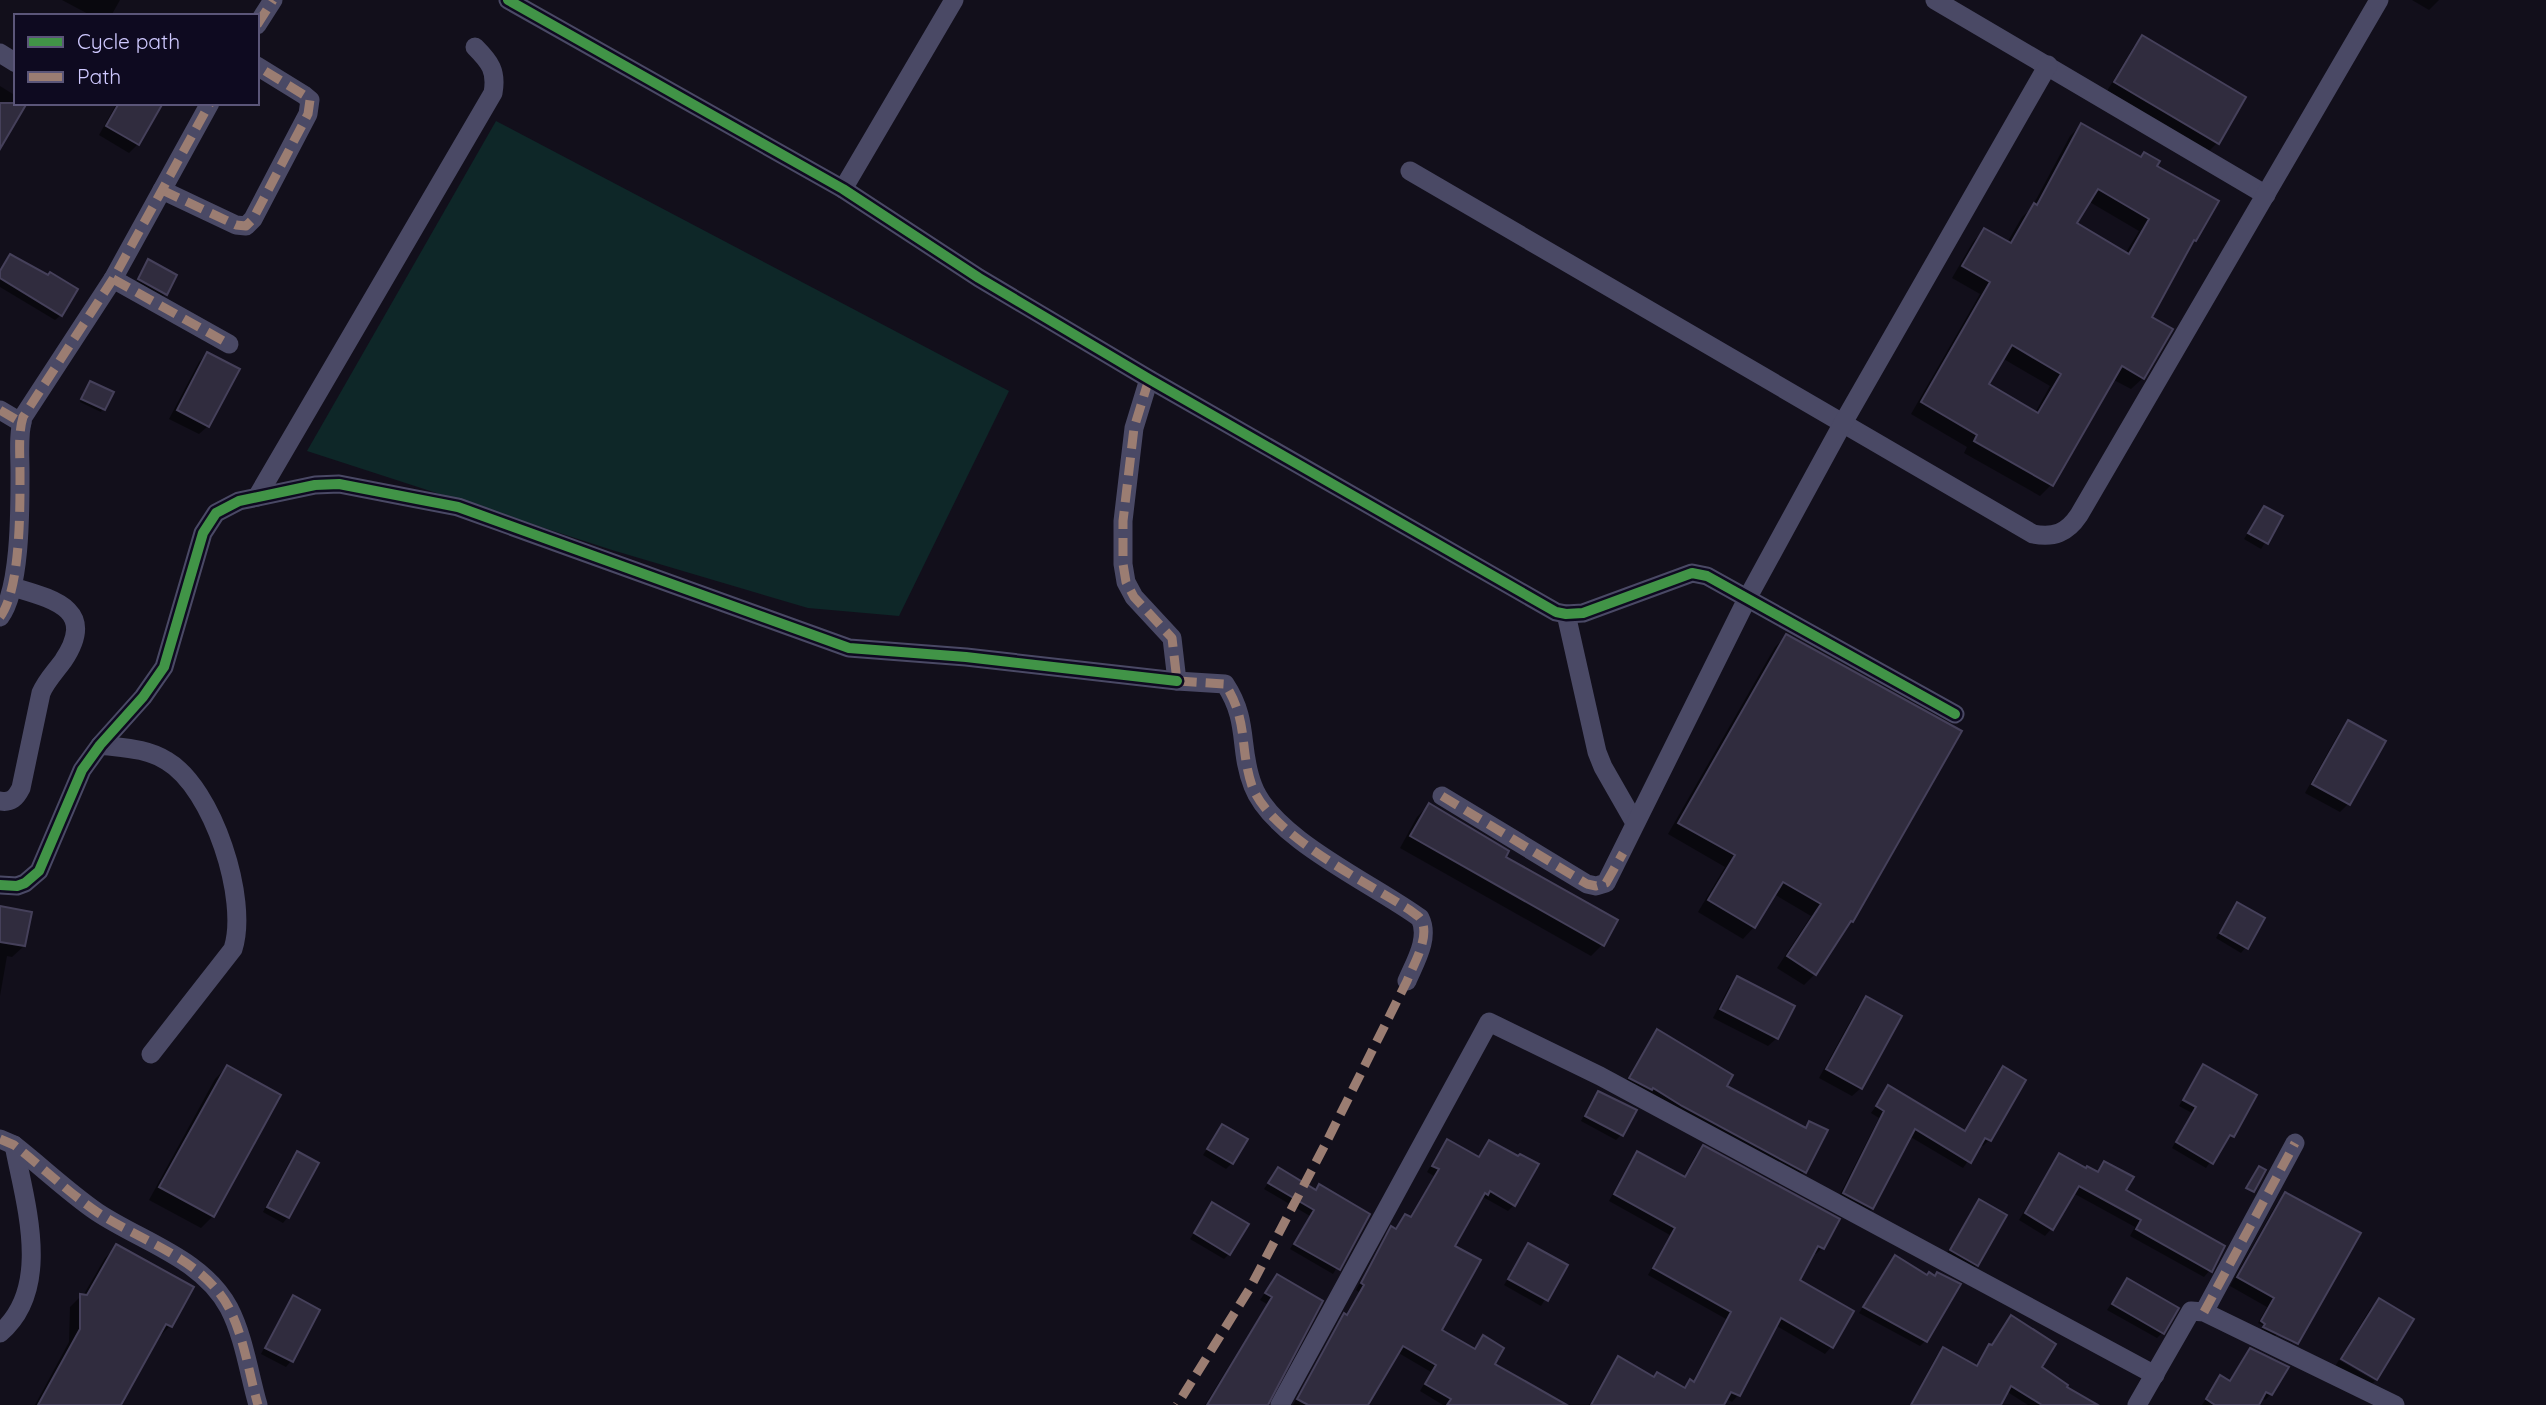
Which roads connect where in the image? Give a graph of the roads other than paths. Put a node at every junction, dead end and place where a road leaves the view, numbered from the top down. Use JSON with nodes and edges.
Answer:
{"nodes":[{"id":1,"x":273,"y":0,"type":"edge"},
{"id":2,"x":508,"y":0,"type":"edge"},
{"id":3,"x":954,"y":0,"type":"edge"},
{"id":4,"x":1936,"y":0,"type":"edge"},
{"id":5,"x":2379,"y":0,"type":"edge"},
{"id":6,"x":259,"y":21,"type":"edge"},
{"id":7,"x":475,"y":47,"type":"dead end"},
{"id":8,"x":2048,"y":65,"type":"junction"},
{"id":9,"x":259,"y":67,"type":"edge"},
{"id":10,"x":209,"y":105,"type":"edge"},
{"id":11,"x":1410,"y":171,"type":"dead end"},
{"id":12,"x":844,"y":189,"type":"junction"},
{"id":13,"x":162,"y":190,"type":"junction"},
{"id":14,"x":2266,"y":195,"type":"junction"},
{"id":15,"x":113,"y":279,"type":"junction"},
{"id":16,"x":229,"y":344,"type":"dead end"},
{"id":17,"x":1149,"y":379,"type":"junction"},
{"id":18,"x":0,"y":411,"type":"edge"},
{"id":19,"x":22,"y":423,"type":"junction"},
{"id":20,"x":1843,"y":423,"type":"junction"},
{"id":21,"x":257,"y":497,"type":"junction"},
{"id":22,"x":13,"y":587,"type":"junction"},
{"id":23,"x":1748,"y":597,"type":"junction"},
{"id":24,"x":1566,"y":614,"type":"junction"},
{"id":25,"x":0,"y":617,"type":"edge"},
{"id":26,"x":1177,"y":681,"type":"junction"},
{"id":27,"x":1955,"y":714,"type":"dead end"},
{"id":28,"x":100,"y":745,"type":"junction"},
{"id":29,"x":1442,"y":796,"type":"dead end"},
{"id":30,"x":0,"y":801,"type":"edge"},
{"id":31,"x":1635,"y":823,"type":"junction"},
{"id":32,"x":0,"y":885,"type":"edge"},
{"id":33,"x":1407,"y":981,"type":"dead end"},
{"id":34,"x":151,"y":1054,"type":"dead end"},
{"id":35,"x":7,"y":1142,"type":"edge"},
{"id":36,"x":2295,"y":1143,"type":"dead end"},
{"id":37,"x":2204,"y":1312,"type":"junction"},
{"id":38,"x":0,"y":1333,"type":"edge"},
{"id":39,"x":2155,"y":1375,"type":"junction"},
{"id":40,"x":258,"y":1405,"type":"edge"},
{"id":41,"x":1280,"y":1405,"type":"edge"},
{"id":42,"x":2137,"y":1405,"type":"edge"},
{"id":43,"x":2395,"y":1405,"type":"edge"}],
"edges":[{"from":1,"to":6,"type":"street"},
{"from":2,"to":12,"type":"street"},
{"from":3,"to":12,"type":"street"},
{"from":4,"to":8,"type":"street"},
{"from":5,"to":14,"type":"street"},
{"from":7,"to":21,"type":"street"},
{"from":8,"to":14,"type":"street"},
{"from":8,"to":20,"type":"street"},
{"from":9,"to":13,"type":"street"},
{"from":10,"to":13,"type":"street"},
{"from":11,"to":20,"type":"street"},
{"from":12,"to":17,"type":"street"},
{"from":13,"to":15,"type":"street"},
{"from":14,"to":20,"type":"street"},
{"from":15,"to":16,"type":"street"},
{"from":15,"to":19,"type":"street"},
{"from":17,"to":24,"type":"street"},
{"from":17,"to":26,"type":"street"},
{"from":18,"to":19,"type":"street"},
{"from":19,"to":22,"type":"street"},
{"from":20,"to":23,"type":"street"},
{"from":21,"to":26,"type":"street"},
{"from":21,"to":28,"type":"street"},
{"from":22,"to":25,"type":"street"},
{"from":22,"to":30,"type":"street"},
{"from":23,"to":24,"type":"street"},
{"from":23,"to":27,"type":"street"},
{"from":23,"to":31,"type":"street"},
{"from":24,"to":31,"type":"street"},
{"from":26,"to":33,"type":"street"},
{"from":28,"to":32,"type":"street"},
{"from":28,"to":34,"type":"street"},
{"from":29,"to":31,"type":"street"},
{"from":35,"to":38,"type":"street"},
{"from":35,"to":40,"type":"street"},
{"from":36,"to":37,"type":"street"},
{"from":37,"to":39,"type":"street"},
{"from":37,"to":43,"type":"street"},
{"from":39,"to":41,"type":"street"},
{"from":39,"to":42,"type":"street"}]}
